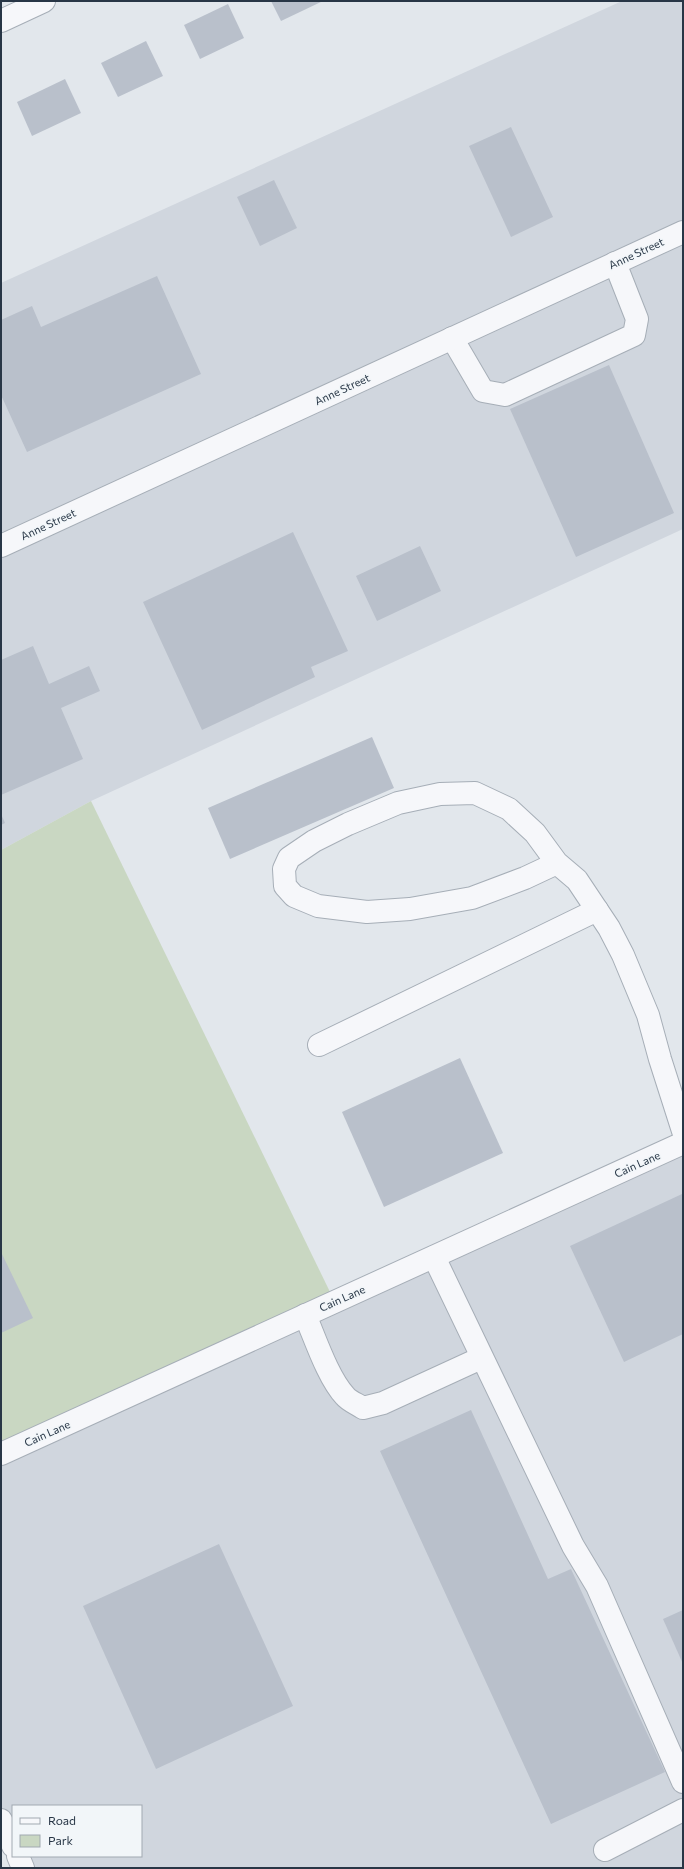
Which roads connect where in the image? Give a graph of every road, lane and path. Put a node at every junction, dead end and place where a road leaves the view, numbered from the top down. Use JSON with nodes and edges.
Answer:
{"nodes":[{"id":1,"x":44,"y":1,"type":"edge"},
{"id":2,"x":1,"y":21,"type":"edge"},
{"id":3,"x":683,"y":232,"type":"edge"},
{"id":4,"x":615,"y":263,"type":"junction"},
{"id":5,"x":452,"y":338,"type":"junction"},
{"id":6,"x":1,"y":546,"type":"edge"},
{"id":7,"x":557,"y":863,"type":"junction"},
{"id":8,"x":597,"y":910,"type":"junction"},
{"id":9,"x":319,"y":1045,"type":"dead end"},
{"id":10,"x":683,"y":1131,"type":"edge"},
{"id":11,"x":683,"y":1143,"type":"edge"},
{"id":12,"x":434,"y":1257,"type":"junction"},
{"id":13,"x":305,"y":1315,"type":"junction"},
{"id":14,"x":481,"y":1358,"type":"junction"},
{"id":15,"x":1,"y":1454,"type":"edge"},
{"id":16,"x":683,"y":1782,"type":"edge"},
{"id":17,"x":683,"y":1810,"type":"edge"},
{"id":18,"x":1,"y":1820,"type":"edge"},
{"id":19,"x":12,"y":1844,"type":"edge"},
{"id":20,"x":605,"y":1850,"type":"dead end"},
{"id":21,"x":18,"y":1857,"type":"edge"},
{"id":22,"x":23,"y":1868,"type":"edge"}],
"edges":[{"from":1,"to":2,"type":"street"},
{"from":3,"to":4,"type":"street","name":"Anne Street"},
{"from":4,"to":5,"type":"street","name":"Anne Street"},
{"from":4,"to":5,"type":"street"},
{"from":5,"to":6,"type":"street","name":"Anne Street"},
{"from":7,"to":7,"type":"street"},
{"from":7,"to":8,"type":"street"},
{"from":8,"to":9,"type":"street"},
{"from":8,"to":10,"type":"street"},
{"from":11,"to":12,"type":"street","name":"Cain Lane"},
{"from":12,"to":13,"type":"street","name":"Cain Lane"},
{"from":12,"to":14,"type":"street"},
{"from":13,"to":14,"type":"street"},
{"from":13,"to":15,"type":"street","name":"Cain Lane"},
{"from":14,"to":16,"type":"street"},
{"from":17,"to":20,"type":"street"},
{"from":18,"to":19,"type":"street"},
{"from":21,"to":22,"type":"street"}]}
